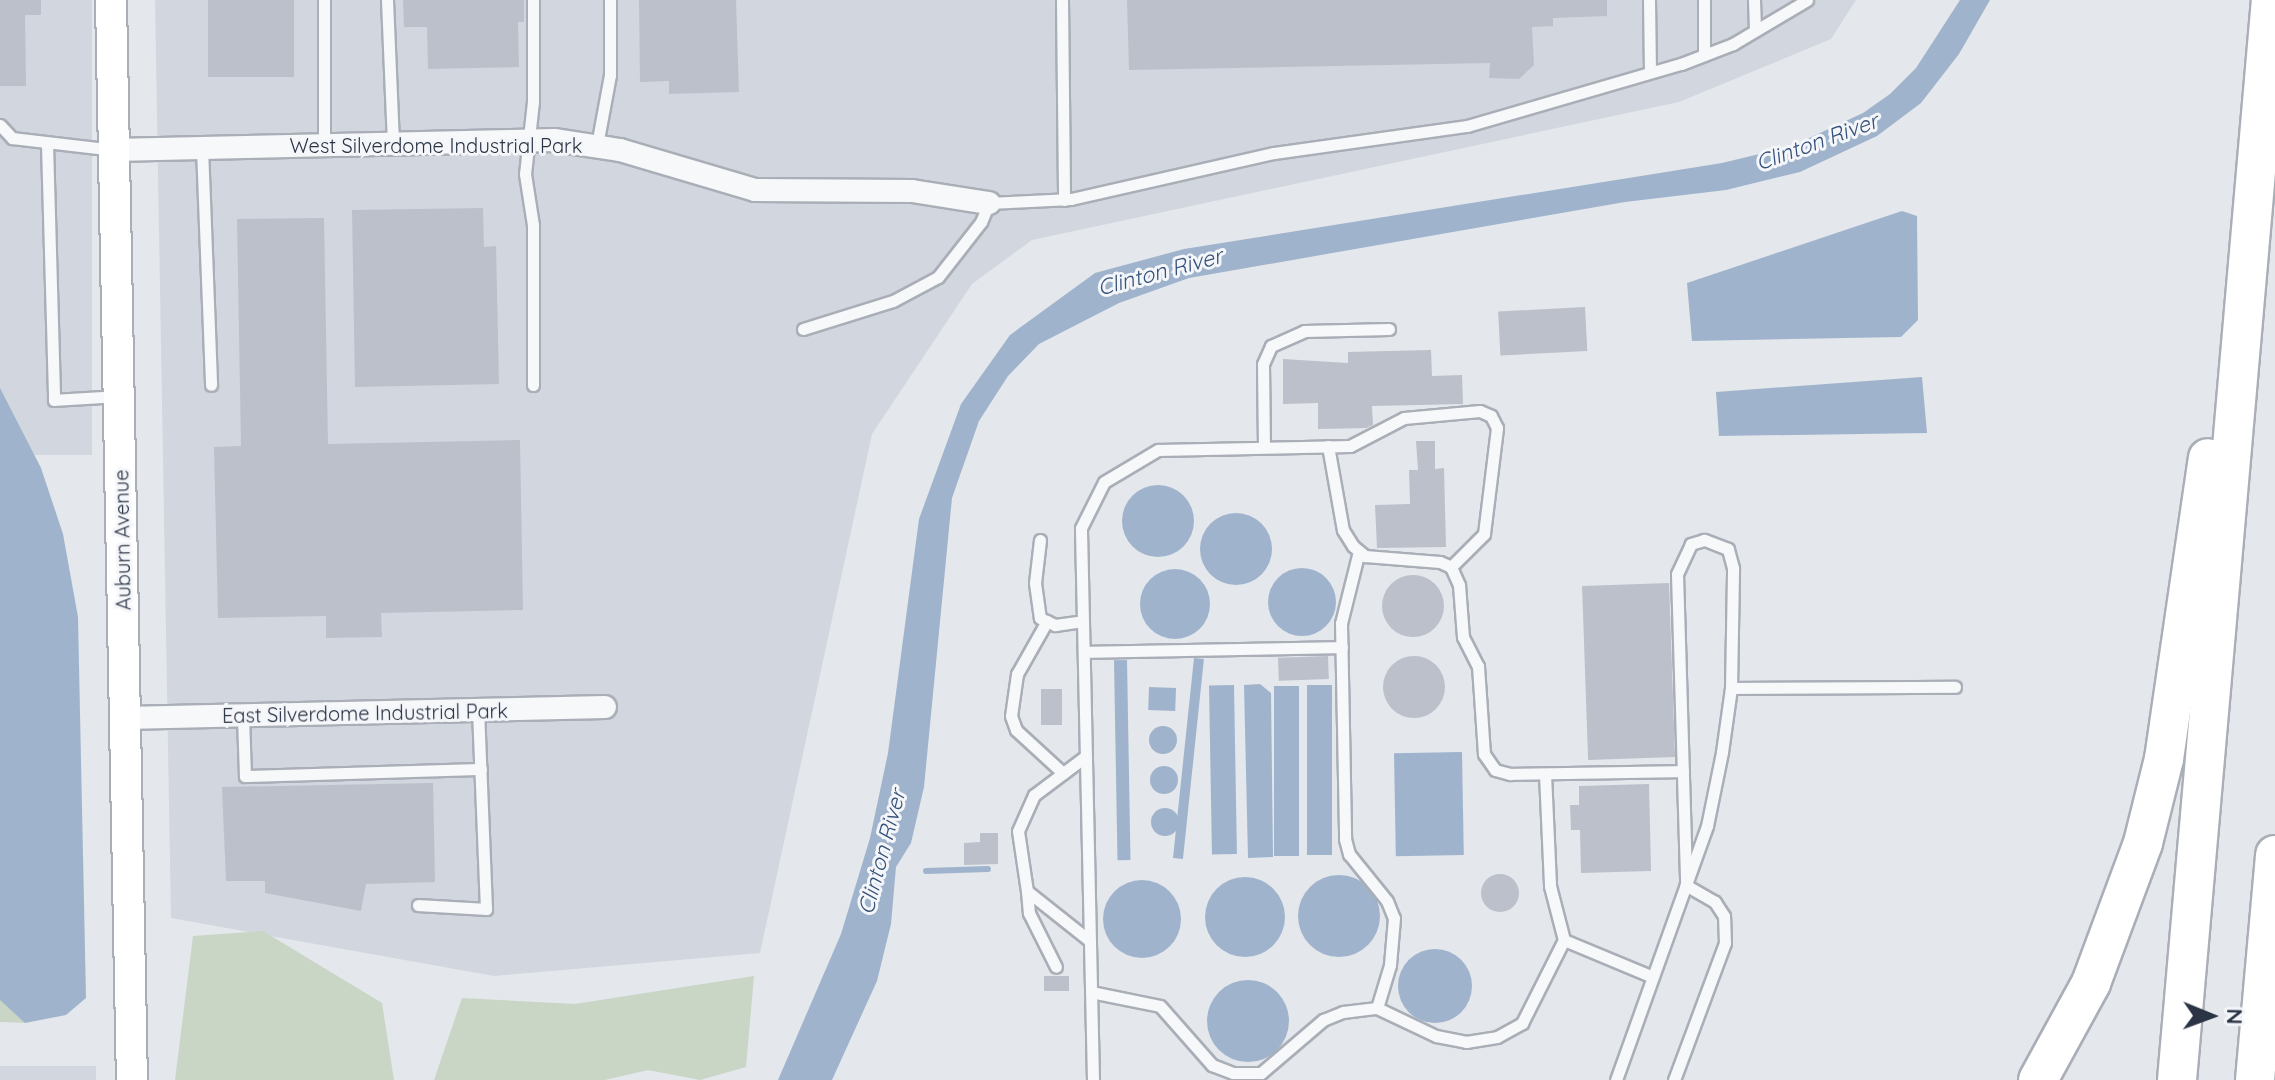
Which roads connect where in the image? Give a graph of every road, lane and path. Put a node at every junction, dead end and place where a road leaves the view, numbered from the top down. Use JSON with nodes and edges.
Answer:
{"nodes":[{"id":1,"x":111,"y":0,"type":"edge"},
{"id":2,"x":324,"y":0,"type":"edge"},
{"id":3,"x":387,"y":0,"type":"edge"},
{"id":4,"x":533,"y":0,"type":"edge"},
{"id":5,"x":610,"y":0,"type":"edge"},
{"id":6,"x":1062,"y":0,"type":"edge"},
{"id":7,"x":1649,"y":0,"type":"edge"},
{"id":8,"x":1704,"y":0,"type":"edge"},
{"id":9,"x":1754,"y":0,"type":"edge"},
{"id":10,"x":1807,"y":0,"type":"edge"},
{"id":11,"x":2271,"y":0,"type":"edge"},
{"id":12,"x":1755,"y":29,"type":"junction"},
{"id":13,"x":1704,"y":55,"type":"junction"},
{"id":14,"x":1650,"y":70,"type":"junction"},
{"id":15,"x":0,"y":125,"type":"edge"},
{"id":16,"x":529,"y":140,"type":"junction"},
{"id":17,"x":47,"y":144,"type":"junction"},
{"id":18,"x":393,"y":144,"type":"junction"},
{"id":19,"x":324,"y":145,"type":"junction"},
{"id":20,"x":597,"y":145,"type":"junction"},
{"id":21,"x":202,"y":148,"type":"junction"},
{"id":22,"x":114,"y":150,"type":"junction"},
{"id":23,"x":1064,"y":200,"type":"junction"},
{"id":24,"x":989,"y":203,"type":"junction"},
{"id":25,"x":803,"y":329,"type":"dead end"},
{"id":26,"x":1389,"y":329,"type":"dead end"},
{"id":27,"x":2238,"y":379,"type":"junction"},
{"id":28,"x":211,"y":385,"type":"dead end"},
{"id":29,"x":533,"y":385,"type":"dead end"},
{"id":30,"x":119,"y":395,"type":"junction"},
{"id":31,"x":1328,"y":446,"type":"junction"},
{"id":32,"x":1264,"y":447,"type":"junction"},
{"id":33,"x":1040,"y":540,"type":"dead end"},
{"id":34,"x":1359,"y":551,"type":"junction"},
{"id":35,"x":1451,"y":567,"type":"junction"},
{"id":36,"x":1047,"y":621,"type":"junction"},
{"id":37,"x":1083,"y":621,"type":"junction"},
{"id":38,"x":1342,"y":647,"type":"junction"},
{"id":39,"x":1084,"y":652,"type":"junction"},
{"id":40,"x":1955,"y":687,"type":"dead end"},
{"id":41,"x":1731,"y":688,"type":"junction"},
{"id":42,"x":605,"y":707,"type":"dead end"},
{"id":43,"x":478,"y":710,"type":"junction"},
{"id":44,"x":243,"y":716,"type":"junction"},
{"id":45,"x":125,"y":718,"type":"junction"},
{"id":46,"x":1086,"y":756,"type":"junction"},
{"id":47,"x":481,"y":769,"type":"junction"},
{"id":48,"x":1683,"y":771,"type":"junction"},
{"id":49,"x":1063,"y":773,"type":"junction"},
{"id":50,"x":1545,"y":774,"type":"junction"},
{"id":51,"x":2275,"y":855,"type":"edge"},
{"id":52,"x":1686,"y":885,"type":"junction"},
{"id":53,"x":1027,"y":891,"type":"junction"},
{"id":54,"x":418,"y":905,"type":"dead end"},
{"id":55,"x":1564,"y":940,"type":"junction"},
{"id":56,"x":1090,"y":941,"type":"junction"},
{"id":57,"x":1056,"y":967,"type":"dead end"},
{"id":58,"x":1653,"y":977,"type":"junction"},
{"id":59,"x":1091,"y":992,"type":"junction"},
{"id":60,"x":1377,"y":1008,"type":"junction"},
{"id":61,"x":132,"y":1080,"type":"edge"},
{"id":62,"x":1093,"y":1080,"type":"edge"},
{"id":63,"x":1616,"y":1080,"type":"edge"},
{"id":64,"x":1674,"y":1080,"type":"edge"},
{"id":65,"x":2038,"y":1080,"type":"edge"},
{"id":66,"x":2177,"y":1080,"type":"edge"},
{"id":67,"x":2255,"y":1080,"type":"edge"}],
"edges":[{"from":1,"to":22,"type":"main road","name":"Auburn Avenue"},
{"from":2,"to":19,"type":"lane"},
{"from":3,"to":18,"type":"lane"},
{"from":4,"to":16,"type":"lane"},
{"from":5,"to":20,"type":"lane"},
{"from":6,"to":23,"type":"lane"},
{"from":7,"to":14,"type":"lane"},
{"from":8,"to":13,"type":"lane"},
{"from":9,"to":12,"type":"lane"},
{"from":10,"to":12,"type":"lane"},
{"from":11,"to":27,"type":"highway"},
{"from":12,"to":13,"type":"lane"},
{"from":13,"to":14,"type":"lane"},
{"from":14,"to":23,"type":"lane"},
{"from":15,"to":17,"type":"lane"},
{"from":16,"to":18,"type":"street","name":"West Silverdome Industrial Park"},
{"from":16,"to":20,"type":"street","name":"West Silverdome Industrial Park"},
{"from":16,"to":29,"type":"lane"},
{"from":17,"to":22,"type":"lane"},
{"from":17,"to":30,"type":"lane"},
{"from":18,"to":19,"type":"street","name":"West Silverdome Industrial Park"},
{"from":19,"to":21,"type":"street","name":"West Silverdome Industrial Park"},
{"from":20,"to":24,"type":"street","name":"West Silverdome Industrial Park"},
{"from":21,"to":22,"type":"street","name":"West Silverdome Industrial Park"},
{"from":21,"to":28,"type":"lane"},
{"from":22,"to":30,"type":"main road","name":"Auburn Avenue"},
{"from":23,"to":24,"type":"lane"},
{"from":24,"to":25,"type":"lane"},
{"from":26,"to":32,"type":"lane"},
{"from":27,"to":65,"type":"highway"},
{"from":27,"to":66,"type":"highway"},
{"from":30,"to":45,"type":"main road","name":"Auburn Avenue"},
{"from":31,"to":32,"type":"lane"},
{"from":31,"to":34,"type":"lane"},
{"from":31,"to":35,"type":"lane"},
{"from":32,"to":37,"type":"lane"},
{"from":33,"to":36,"type":"lane"},
{"from":34,"to":35,"type":"lane"},
{"from":34,"to":38,"type":"lane"},
{"from":35,"to":50,"type":"lane"},
{"from":36,"to":37,"type":"lane"},
{"from":36,"to":49,"type":"lane"},
{"from":37,"to":39,"type":"lane"},
{"from":38,"to":39,"type":"lane"},
{"from":38,"to":60,"type":"lane"},
{"from":39,"to":46,"type":"lane"},
{"from":40,"to":41,"type":"lane"},
{"from":41,"to":48,"type":"lane"},
{"from":41,"to":52,"type":"lane"},
{"from":42,"to":43,"type":"street","name":"East Silverdome Industrial Park"},
{"from":43,"to":44,"type":"street","name":"East Silverdome Industrial Park"},
{"from":43,"to":47,"type":"lane"},
{"from":44,"to":45,"type":"street","name":"East Silverdome Industrial Park"},
{"from":44,"to":47,"type":"lane"},
{"from":45,"to":61,"type":"main road","name":"Auburn Avenue"},
{"from":46,"to":49,"type":"lane"},
{"from":46,"to":56,"type":"lane"},
{"from":47,"to":54,"type":"lane"},
{"from":48,"to":50,"type":"lane"},
{"from":48,"to":52,"type":"lane"},
{"from":49,"to":53,"type":"lane"},
{"from":50,"to":55,"type":"lane"},
{"from":51,"to":67,"type":"highway"},
{"from":52,"to":58,"type":"lane"},
{"from":52,"to":64,"type":"lane"},
{"from":53,"to":56,"type":"lane"},
{"from":53,"to":57,"type":"lane"},
{"from":55,"to":58,"type":"lane"},
{"from":55,"to":60,"type":"lane"},
{"from":56,"to":59,"type":"lane"},
{"from":58,"to":63,"type":"lane"},
{"from":59,"to":60,"type":"lane"},
{"from":59,"to":62,"type":"lane"}]}
